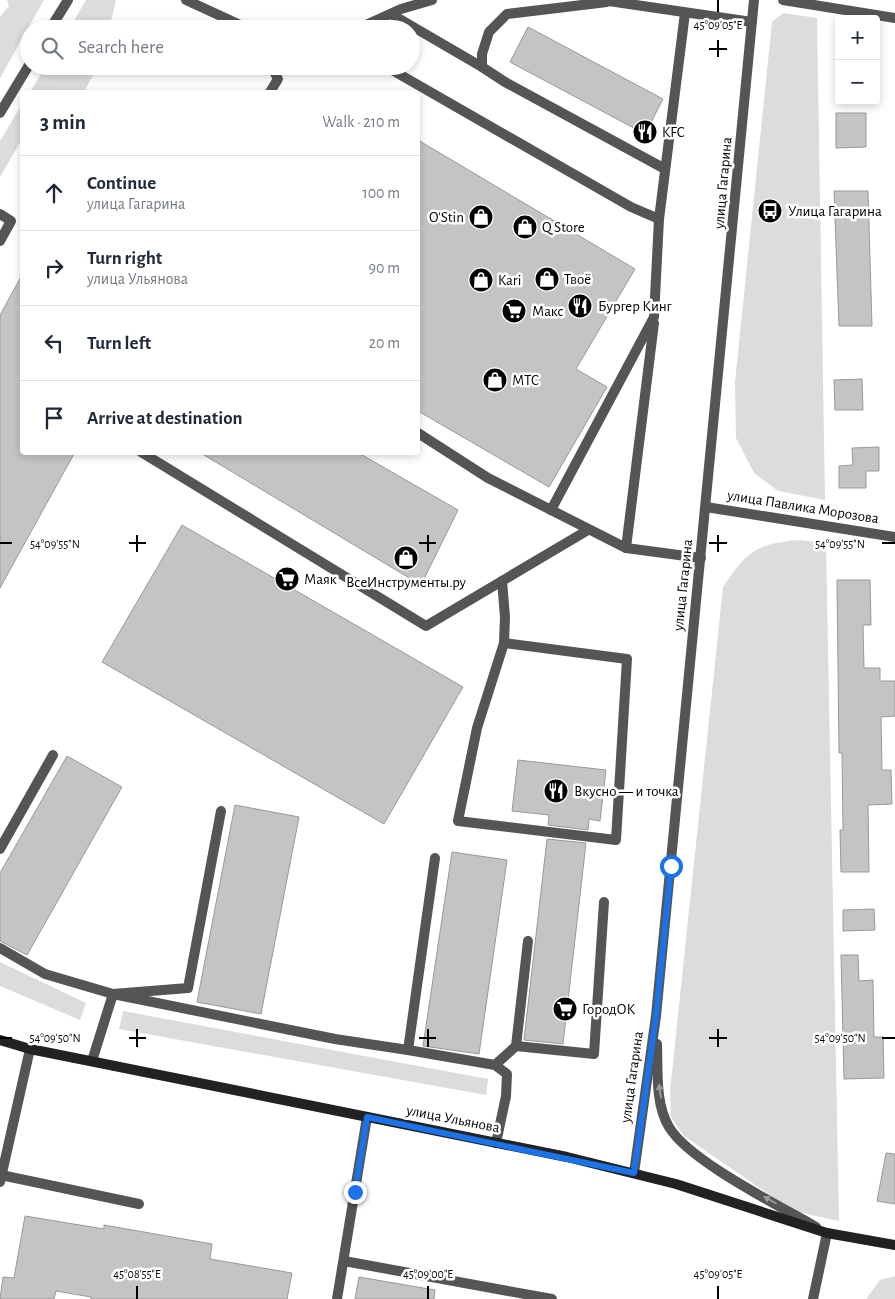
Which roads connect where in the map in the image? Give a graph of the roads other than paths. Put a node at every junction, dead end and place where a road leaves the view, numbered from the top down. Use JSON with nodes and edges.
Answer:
{"nodes":[{"id":1,"x":68,"y":0,"type":"edge"},
{"id":2,"x":186,"y":0,"type":"edge"},
{"id":3,"x":432,"y":0,"type":"edge"},
{"id":4,"x":754,"y":0,"type":"edge"},
{"id":5,"x":783,"y":0,"type":"edge"},
{"id":6,"x":604,"y":1,"type":"edge"},
{"id":7,"x":685,"y":13,"type":"junction"},
{"id":8,"x":390,"y":14,"type":"junction"},
{"id":9,"x":895,"y":18,"type":"edge"},
{"id":10,"x":56,"y":20,"type":"edge"},
{"id":11,"x":229,"y":20,"type":"edge"},
{"id":12,"x":377,"y":20,"type":"edge"},
{"id":13,"x":400,"y":20,"type":"edge"},
{"id":14,"x":752,"y":22,"type":"junction"},
{"id":15,"x":420,"y":31,"type":"edge"},
{"id":16,"x":482,"y":67,"type":"junction"},
{"id":17,"x":23,"y":75,"type":"edge"},
{"id":18,"x":276,"y":75,"type":"edge"},
{"id":19,"x":401,"y":75,"type":"edge"},
{"id":20,"x":271,"y":90,"type":"edge"},
{"id":21,"x":0,"y":113,"type":"edge"},
{"id":22,"x":665,"y":169,"type":"junction"},
{"id":23,"x":0,"y":214,"type":"edge"},
{"id":24,"x":659,"y":219,"type":"junction"},
{"id":25,"x":0,"y":241,"type":"edge"},
{"id":26,"x":654,"y":317,"type":"junction"},
{"id":27,"x":420,"y":434,"type":"edge"},
{"id":28,"x":146,"y":455,"type":"edge"},
{"id":29,"x":706,"y":507,"type":"junction"},
{"id":30,"x":551,"y":510,"type":"junction"},
{"id":31,"x":588,"y":530,"type":"junction"},
{"id":32,"x":895,"y":537,"type":"edge"},
{"id":33,"x":626,"y":548,"type":"junction"},
{"id":34,"x":701,"y":558,"type":"junction"},
{"id":35,"x":502,"y":581,"type":"junction"},
{"id":36,"x":504,"y":643,"type":"junction"},
{"id":37,"x":53,"y":755,"type":"dead end"},
{"id":38,"x":221,"y":811,"type":"dead end"},
{"id":39,"x":0,"y":849,"type":"edge"},
{"id":40,"x":436,"y":858,"type":"dead end"},
{"id":41,"x":604,"y":902,"type":"dead end"},
{"id":42,"x":528,"y":941,"type":"dead end"},
{"id":43,"x":0,"y":948,"type":"edge"},
{"id":44,"x":113,"y":994,"type":"junction"},
{"id":45,"x":656,"y":1016,"type":"junction"},
{"id":46,"x":0,"y":1040,"type":"edge"},
{"id":47,"x":516,"y":1046,"type":"junction"},
{"id":48,"x":30,"y":1049,"type":"junction"},
{"id":49,"x":408,"y":1050,"type":"junction"},
{"id":50,"x":92,"y":1061,"type":"junction"},
{"id":51,"x":496,"y":1065,"type":"junction"},
{"id":52,"x":367,"y":1117,"type":"junction"},
{"id":53,"x":496,"y":1143,"type":"junction"},
{"id":54,"x":634,"y":1173,"type":"junction"},
{"id":55,"x":1,"y":1178,"type":"edge"},
{"id":56,"x":139,"y":1204,"type":"dead end"},
{"id":57,"x":827,"y":1233,"type":"junction"},
{"id":58,"x":895,"y":1245,"type":"edge"},
{"id":59,"x":344,"y":1260,"type":"junction"},
{"id":60,"x":337,"y":1299,"type":"edge"},
{"id":61,"x":552,"y":1299,"type":"edge"},
{"id":62,"x":814,"y":1299,"type":"edge"}],
"edges":[{"from":1,"to":10,"type":"street"},
{"from":2,"to":11,"type":"street"},
{"from":3,"to":8,"type":"street"},
{"from":4,"to":14,"type":"street","name":"улица Гагарина"},
{"from":5,"to":9,"type":"street"},
{"from":6,"to":7,"type":"street"},
{"from":6,"to":16,"type":"street"},
{"from":7,"to":14,"type":"street"},
{"from":7,"to":22,"type":"street"},
{"from":8,"to":12,"type":"street"},
{"from":8,"to":13,"type":"street"},
{"from":14,"to":29,"type":"street","name":"улица Гагарина"},
{"from":15,"to":16,"type":"street"},
{"from":16,"to":22,"type":"street"},
{"from":17,"to":21,"type":"street"},
{"from":18,"to":20,"type":"street"},
{"from":19,"to":24,"type":"street"},
{"from":22,"to":24,"type":"street"},
{"from":23,"to":25,"type":"street"},
{"from":24,"to":26,"type":"street"},
{"from":26,"to":30,"type":"street"},
{"from":26,"to":33,"type":"street"},
{"from":27,"to":30,"type":"street"},
{"from":28,"to":35,"type":"street"},
{"from":29,"to":32,"type":"street","name":"улица Павлика Морозова"},
{"from":29,"to":34,"type":"street","name":"улица Гагарина"},
{"from":30,"to":31,"type":"street"},
{"from":31,"to":33,"type":"street"},
{"from":31,"to":35,"type":"street"},
{"from":33,"to":34,"type":"street"},
{"from":34,"to":45,"type":"street","name":"улица Гагарина"},
{"from":35,"to":36,"type":"street"},
{"from":36,"to":36,"type":"street"},
{"from":37,"to":39,"type":"street"},
{"from":38,"to":44,"type":"street"},
{"from":40,"to":49,"type":"street"},
{"from":41,"to":47,"type":"street"},
{"from":42,"to":47,"type":"street"},
{"from":43,"to":44,"type":"street"},
{"from":44,"to":49,"type":"street"},
{"from":44,"to":50,"type":"street"},
{"from":45,"to":54,"type":"street","name":"улица Гагарина"},
{"from":57,"to":45,"type":"street","one_way":true},
{"from":46,"to":48,"type":"main road","name":"улица Ульянова"},
{"from":47,"to":51,"type":"street"},
{"from":48,"to":50,"type":"main road","name":"улица Ульянова"},
{"from":48,"to":55,"type":"street"},
{"from":49,"to":51,"type":"street"},
{"from":50,"to":52,"type":"main road","name":"улица Ульянова"},
{"from":51,"to":53,"type":"street"},
{"from":52,"to":53,"type":"main road","name":"улица Ульянова"},
{"from":52,"to":59,"type":"street"},
{"from":53,"to":54,"type":"main road","name":"улица Ульянова"},
{"from":54,"to":57,"type":"main road","name":"улица Ульянова"},
{"from":55,"to":56,"type":"street"},
{"from":57,"to":58,"type":"main road","name":"улица Ульянова"},
{"from":57,"to":62,"type":"street"},
{"from":59,"to":60,"type":"street"},
{"from":59,"to":61,"type":"street"}]}
